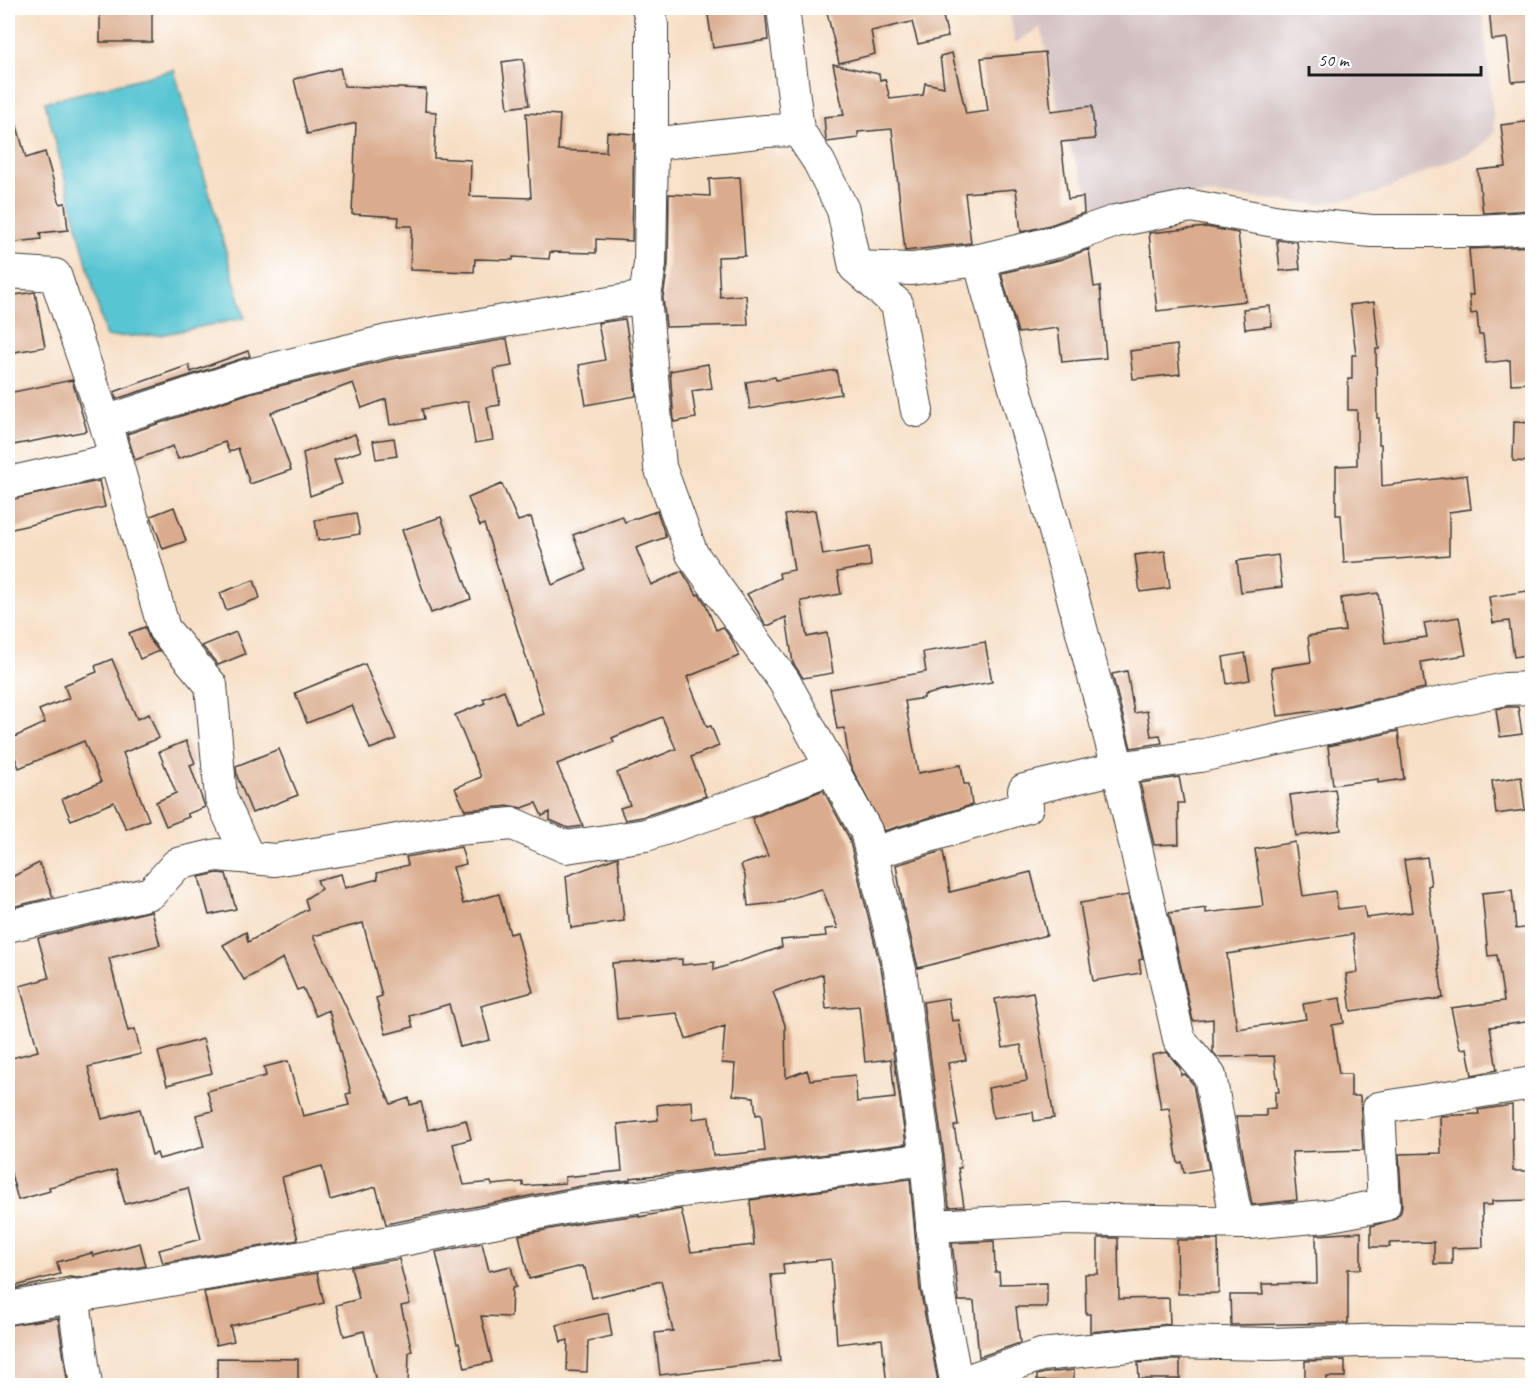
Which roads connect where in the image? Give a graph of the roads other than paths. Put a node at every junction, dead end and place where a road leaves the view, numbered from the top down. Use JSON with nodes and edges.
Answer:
{"nodes":[{"id":1,"x":648,"y":8,"type":"edge"},
{"id":2,"x":783,"y":8,"type":"edge"},
{"id":3,"x":798,"y":130,"type":"junction"},
{"id":4,"x":652,"y":144,"type":"junction"},
{"id":5,"x":1533,"y":228,"type":"edge"},
{"id":6,"x":980,"y":260,"type":"junction"},
{"id":7,"x":855,"y":267,"type":"junction"},
{"id":8,"x":8,"y":272,"type":"edge"},
{"id":9,"x":645,"y":297,"type":"junction"},
{"id":10,"x":917,"y":411,"type":"dead end"},
{"id":11,"x":105,"y":422,"type":"junction"},
{"id":12,"x":115,"y":459,"type":"junction"},
{"id":13,"x":8,"y":483,"type":"edge"},
{"id":14,"x":1533,"y":688,"type":"edge"},
{"id":15,"x":831,"y":768,"type":"junction"},
{"id":16,"x":1118,"y":768,"type":"junction"},
{"id":17,"x":872,"y":853,"type":"junction"},
{"id":18,"x":249,"y":857,"type":"junction"},
{"id":19,"x":8,"y":926,"type":"edge"},
{"id":20,"x":1533,"y":1083,"type":"edge"},
{"id":21,"x":926,"y":1159,"type":"junction"},
{"id":22,"x":1239,"y":1223,"type":"junction"},
{"id":23,"x":932,"y":1226,"type":"junction"},
{"id":24,"x":73,"y":1295,"type":"junction"},
{"id":25,"x":8,"y":1308,"type":"edge"},
{"id":26,"x":1533,"y":1342,"type":"edge"},
{"id":27,"x":957,"y":1385,"type":"edge"},
{"id":28,"x":86,"y":1386,"type":"edge"}],
"edges":[{"from":1,"to":4,"type":"street"},
{"from":2,"to":3,"type":"street"},
{"from":3,"to":4,"type":"street"},
{"from":3,"to":7,"type":"street"},
{"from":4,"to":9,"type":"street"},
{"from":5,"to":6,"type":"street"},
{"from":6,"to":7,"type":"street"},
{"from":6,"to":16,"type":"street"},
{"from":7,"to":10,"type":"street"},
{"from":8,"to":11,"type":"street"},
{"from":9,"to":11,"type":"street"},
{"from":9,"to":15,"type":"street"},
{"from":11,"to":12,"type":"street"},
{"from":12,"to":13,"type":"street"},
{"from":12,"to":18,"type":"street"},
{"from":14,"to":16,"type":"street"},
{"from":15,"to":17,"type":"street"},
{"from":15,"to":18,"type":"street"},
{"from":16,"to":17,"type":"street"},
{"from":16,"to":22,"type":"street"},
{"from":17,"to":21,"type":"street"},
{"from":18,"to":19,"type":"street"},
{"from":20,"to":22,"type":"street"},
{"from":21,"to":23,"type":"street"},
{"from":21,"to":24,"type":"street"},
{"from":22,"to":23,"type":"street"},
{"from":23,"to":27,"type":"street"},
{"from":24,"to":25,"type":"street"},
{"from":24,"to":28,"type":"street"},
{"from":26,"to":27,"type":"street"}]}
